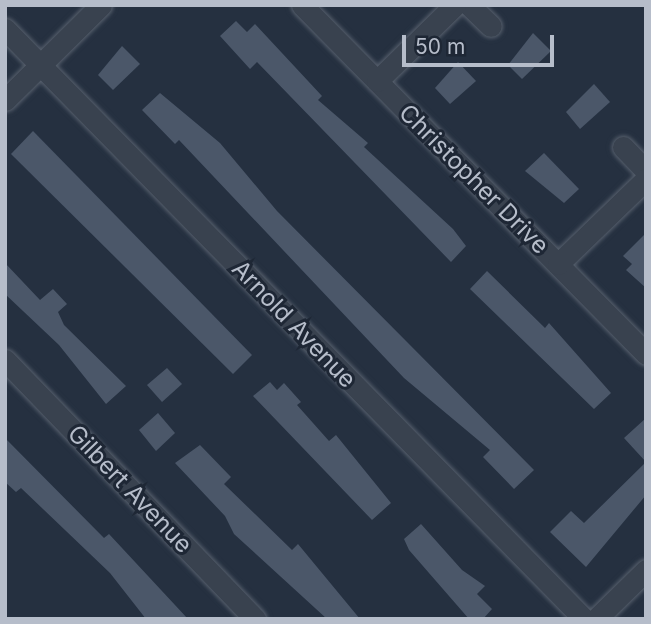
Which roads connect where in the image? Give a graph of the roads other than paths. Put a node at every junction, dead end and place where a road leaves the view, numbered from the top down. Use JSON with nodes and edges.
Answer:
{"nodes":[{"id":1,"x":102,"y":5,"type":"edge"},
{"id":2,"x":302,"y":5,"type":"edge"},
{"id":3,"x":455,"y":5,"type":"edge"},
{"id":4,"x":469,"y":5,"type":"edge"},
{"id":5,"x":491,"y":26,"type":"dead end"},
{"id":6,"x":5,"y":29,"type":"edge"},
{"id":7,"x":40,"y":65,"type":"junction"},
{"id":8,"x":377,"y":81,"type":"junction"},
{"id":9,"x":5,"y":100,"type":"edge"},
{"id":10,"x":623,"y":147,"type":"dead end"},
{"id":11,"x":646,"y":171,"type":"edge"},
{"id":12,"x":646,"y":179,"type":"edge"},
{"id":13,"x":558,"y":264,"type":"junction"},
{"id":14,"x":646,"y":354,"type":"edge"},
{"id":15,"x":5,"y":360,"type":"edge"},
{"id":16,"x":646,"y":570,"type":"edge"},
{"id":17,"x":255,"y":619,"type":"edge"},
{"id":18,"x":584,"y":619,"type":"edge"},
{"id":19,"x":596,"y":619,"type":"edge"}],
"edges":[{"from":1,"to":7,"type":"street"},
{"from":2,"to":8,"type":"street","name":"Christopher Drive"},
{"from":3,"to":8,"type":"street"},
{"from":4,"to":5,"type":"street"},
{"from":6,"to":7,"type":"street","name":"Arnold Avenue"},
{"from":7,"to":9,"type":"street"},
{"from":7,"to":18,"type":"street","name":"Arnold Avenue"},
{"from":8,"to":13,"type":"street","name":"Christopher Drive"},
{"from":10,"to":11,"type":"street"},
{"from":12,"to":13,"type":"street"},
{"from":13,"to":14,"type":"street","name":"Christopher Drive"},
{"from":15,"to":17,"type":"street","name":"Gilbert Avenue"},
{"from":16,"to":19,"type":"street"}]}
